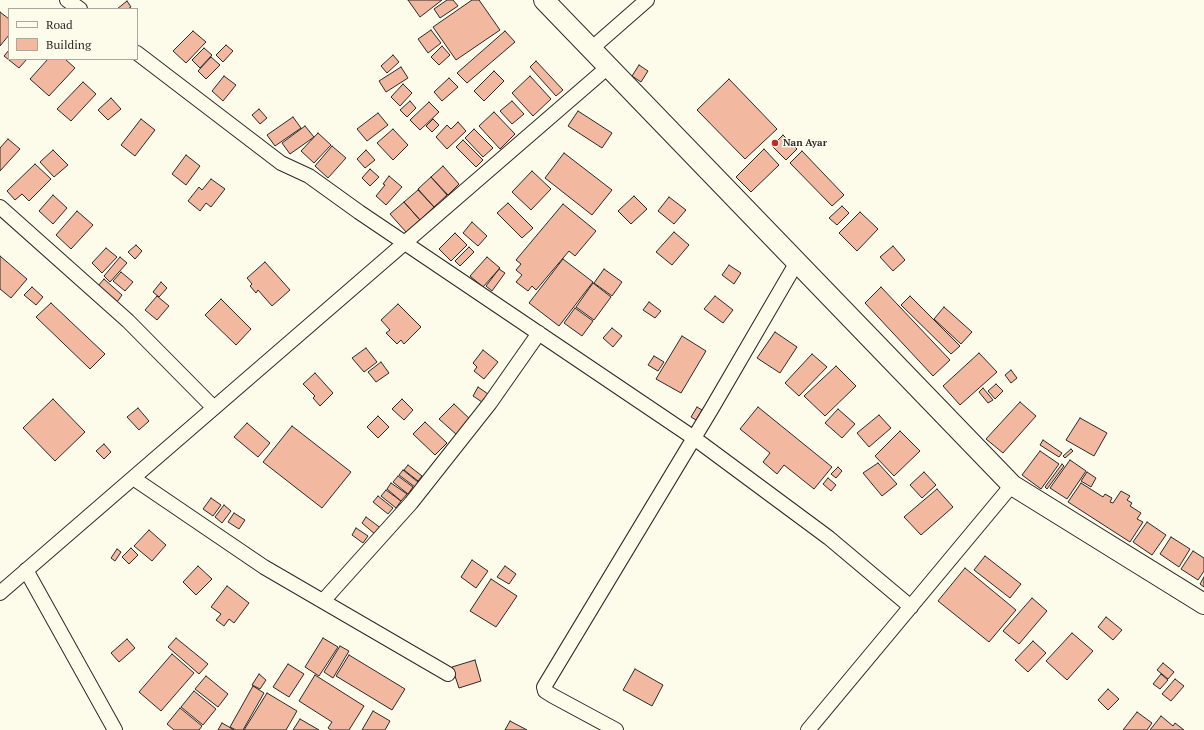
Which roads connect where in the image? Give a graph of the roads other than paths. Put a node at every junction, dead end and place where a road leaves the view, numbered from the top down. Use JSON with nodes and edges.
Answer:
{"nodes":[{"id":1,"x":67,"y":0,"type":"edge"},
{"id":2,"x":544,"y":0,"type":"edge"},
{"id":3,"x":647,"y":0,"type":"edge"},
{"id":4,"x":79,"y":8,"type":"edge"},
{"id":5,"x":591,"y":49,"type":"junction"},
{"id":6,"x":138,"y":54,"type":"edge"},
{"id":7,"x":608,"y":67,"type":"junction"},
{"id":8,"x":0,"y":207,"type":"edge"},
{"id":9,"x":405,"y":242,"type":"junction"},
{"id":10,"x":797,"y":262,"type":"junction"},
{"id":11,"x":539,"y":333,"type":"junction"},
{"id":12,"x":214,"y":408,"type":"junction"},
{"id":13,"x":694,"y":438,"type":"junction"},
{"id":14,"x":133,"y":478,"type":"junction"},
{"id":15,"x":1012,"y":485,"type":"junction"},
{"id":16,"x":26,"y":570,"type":"junction"},
{"id":17,"x":0,"y":593,"type":"edge"},
{"id":18,"x":323,"y":601,"type":"junction"},
{"id":19,"x":1204,"y":604,"type":"edge"},
{"id":20,"x":911,"y":607,"type":"junction"},
{"id":21,"x":448,"y":674,"type":"dead end"},
{"id":22,"x":115,"y":730,"type":"edge"},
{"id":23,"x":616,"y":730,"type":"edge"},
{"id":24,"x":808,"y":730,"type":"edge"}],
"edges":[{"from":1,"to":4,"type":"street"},
{"from":2,"to":5,"type":"main road"},
{"from":3,"to":5,"type":"street"},
{"from":5,"to":7,"type":"main road"},
{"from":6,"to":9,"type":"street"},
{"from":7,"to":9,"type":"street"},
{"from":7,"to":10,"type":"main road"},
{"from":8,"to":12,"type":"street"},
{"from":9,"to":11,"type":"street"},
{"from":9,"to":12,"type":"street"},
{"from":10,"to":13,"type":"street"},
{"from":10,"to":15,"type":"main road"},
{"from":11,"to":13,"type":"street"},
{"from":11,"to":18,"type":"street"},
{"from":12,"to":14,"type":"street"},
{"from":13,"to":20,"type":"street"},
{"from":13,"to":23,"type":"street"},
{"from":14,"to":16,"type":"street"},
{"from":14,"to":18,"type":"street"},
{"from":15,"to":19,"type":"main road"},
{"from":15,"to":20,"type":"street"},
{"from":16,"to":17,"type":"street"},
{"from":16,"to":22,"type":"street"},
{"from":18,"to":21,"type":"street"},
{"from":20,"to":24,"type":"street"}]}
